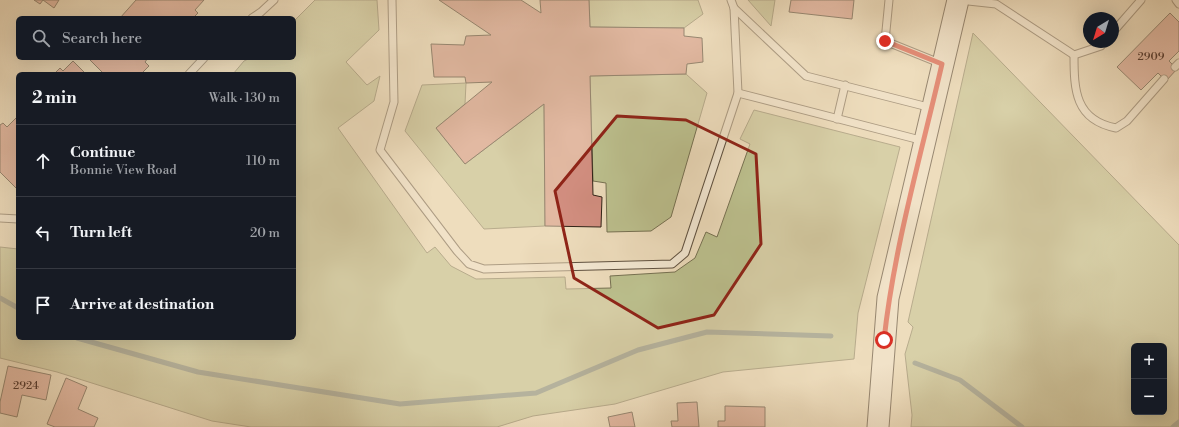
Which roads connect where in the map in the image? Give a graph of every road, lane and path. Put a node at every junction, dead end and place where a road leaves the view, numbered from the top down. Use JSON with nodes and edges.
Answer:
{"nodes":[{"id":1,"x":274,"y":0,"type":"edge"},
{"id":2,"x":392,"y":0,"type":"edge"},
{"id":3,"x":731,"y":0,"type":"edge"},
{"id":4,"x":889,"y":0,"type":"edge"},
{"id":5,"x":958,"y":0,"type":"edge"},
{"id":6,"x":1141,"y":0,"type":"edge"},
{"id":7,"x":1176,"y":0,"type":"edge"},
{"id":8,"x":1179,"y":4,"type":"edge"},
{"id":9,"x":734,"y":8,"type":"junction"},
{"id":10,"x":255,"y":16,"type":"edge"},
{"id":11,"x":1119,"y":25,"type":"edge"},
{"id":12,"x":1095,"y":48,"type":"edge"},
{"id":13,"x":1074,"y":55,"type":"junction"},
{"id":14,"x":202,"y":60,"type":"edge"},
{"id":15,"x":942,"y":64,"type":"junction"},
{"id":16,"x":191,"y":72,"type":"edge"},
{"id":17,"x":1164,"y":79,"type":"dead end"},
{"id":18,"x":844,"y":86,"type":"junction"},
{"id":19,"x":738,"y":93,"type":"junction"},
{"id":20,"x":932,"y":108,"type":"junction"},
{"id":21,"x":837,"y":119,"type":"junction"},
{"id":22,"x":924,"y":141,"type":"junction"},
{"id":23,"x":0,"y":218,"type":"edge"},
{"id":24,"x":16,"y":219,"type":"edge"},
{"id":25,"x":878,"y":427,"type":"edge"}],
"edges":[{"from":1,"to":10,"type":"lane"},
{"from":2,"to":19,"type":"lane"},
{"from":3,"to":9,"type":"lane"},
{"from":4,"to":15,"type":"lane"},
{"from":5,"to":13,"type":"lane"},
{"from":5,"to":15,"type":"street"},
{"from":6,"to":11,"type":"lane"},
{"from":7,"to":8,"type":"lane"},
{"from":9,"to":18,"type":"lane"},
{"from":9,"to":19,"type":"lane"},
{"from":12,"to":13,"type":"lane"},
{"from":13,"to":17,"type":"lane"},
{"from":14,"to":16,"type":"lane"},
{"from":15,"to":20,"type":"street"},
{"from":18,"to":20,"type":"lane"},
{"from":18,"to":21,"type":"lane"},
{"from":19,"to":21,"type":"lane"},
{"from":20,"to":22,"type":"street"},
{"from":21,"to":22,"type":"lane"},
{"from":22,"to":25,"type":"street"},
{"from":23,"to":24,"type":"lane"}]}
